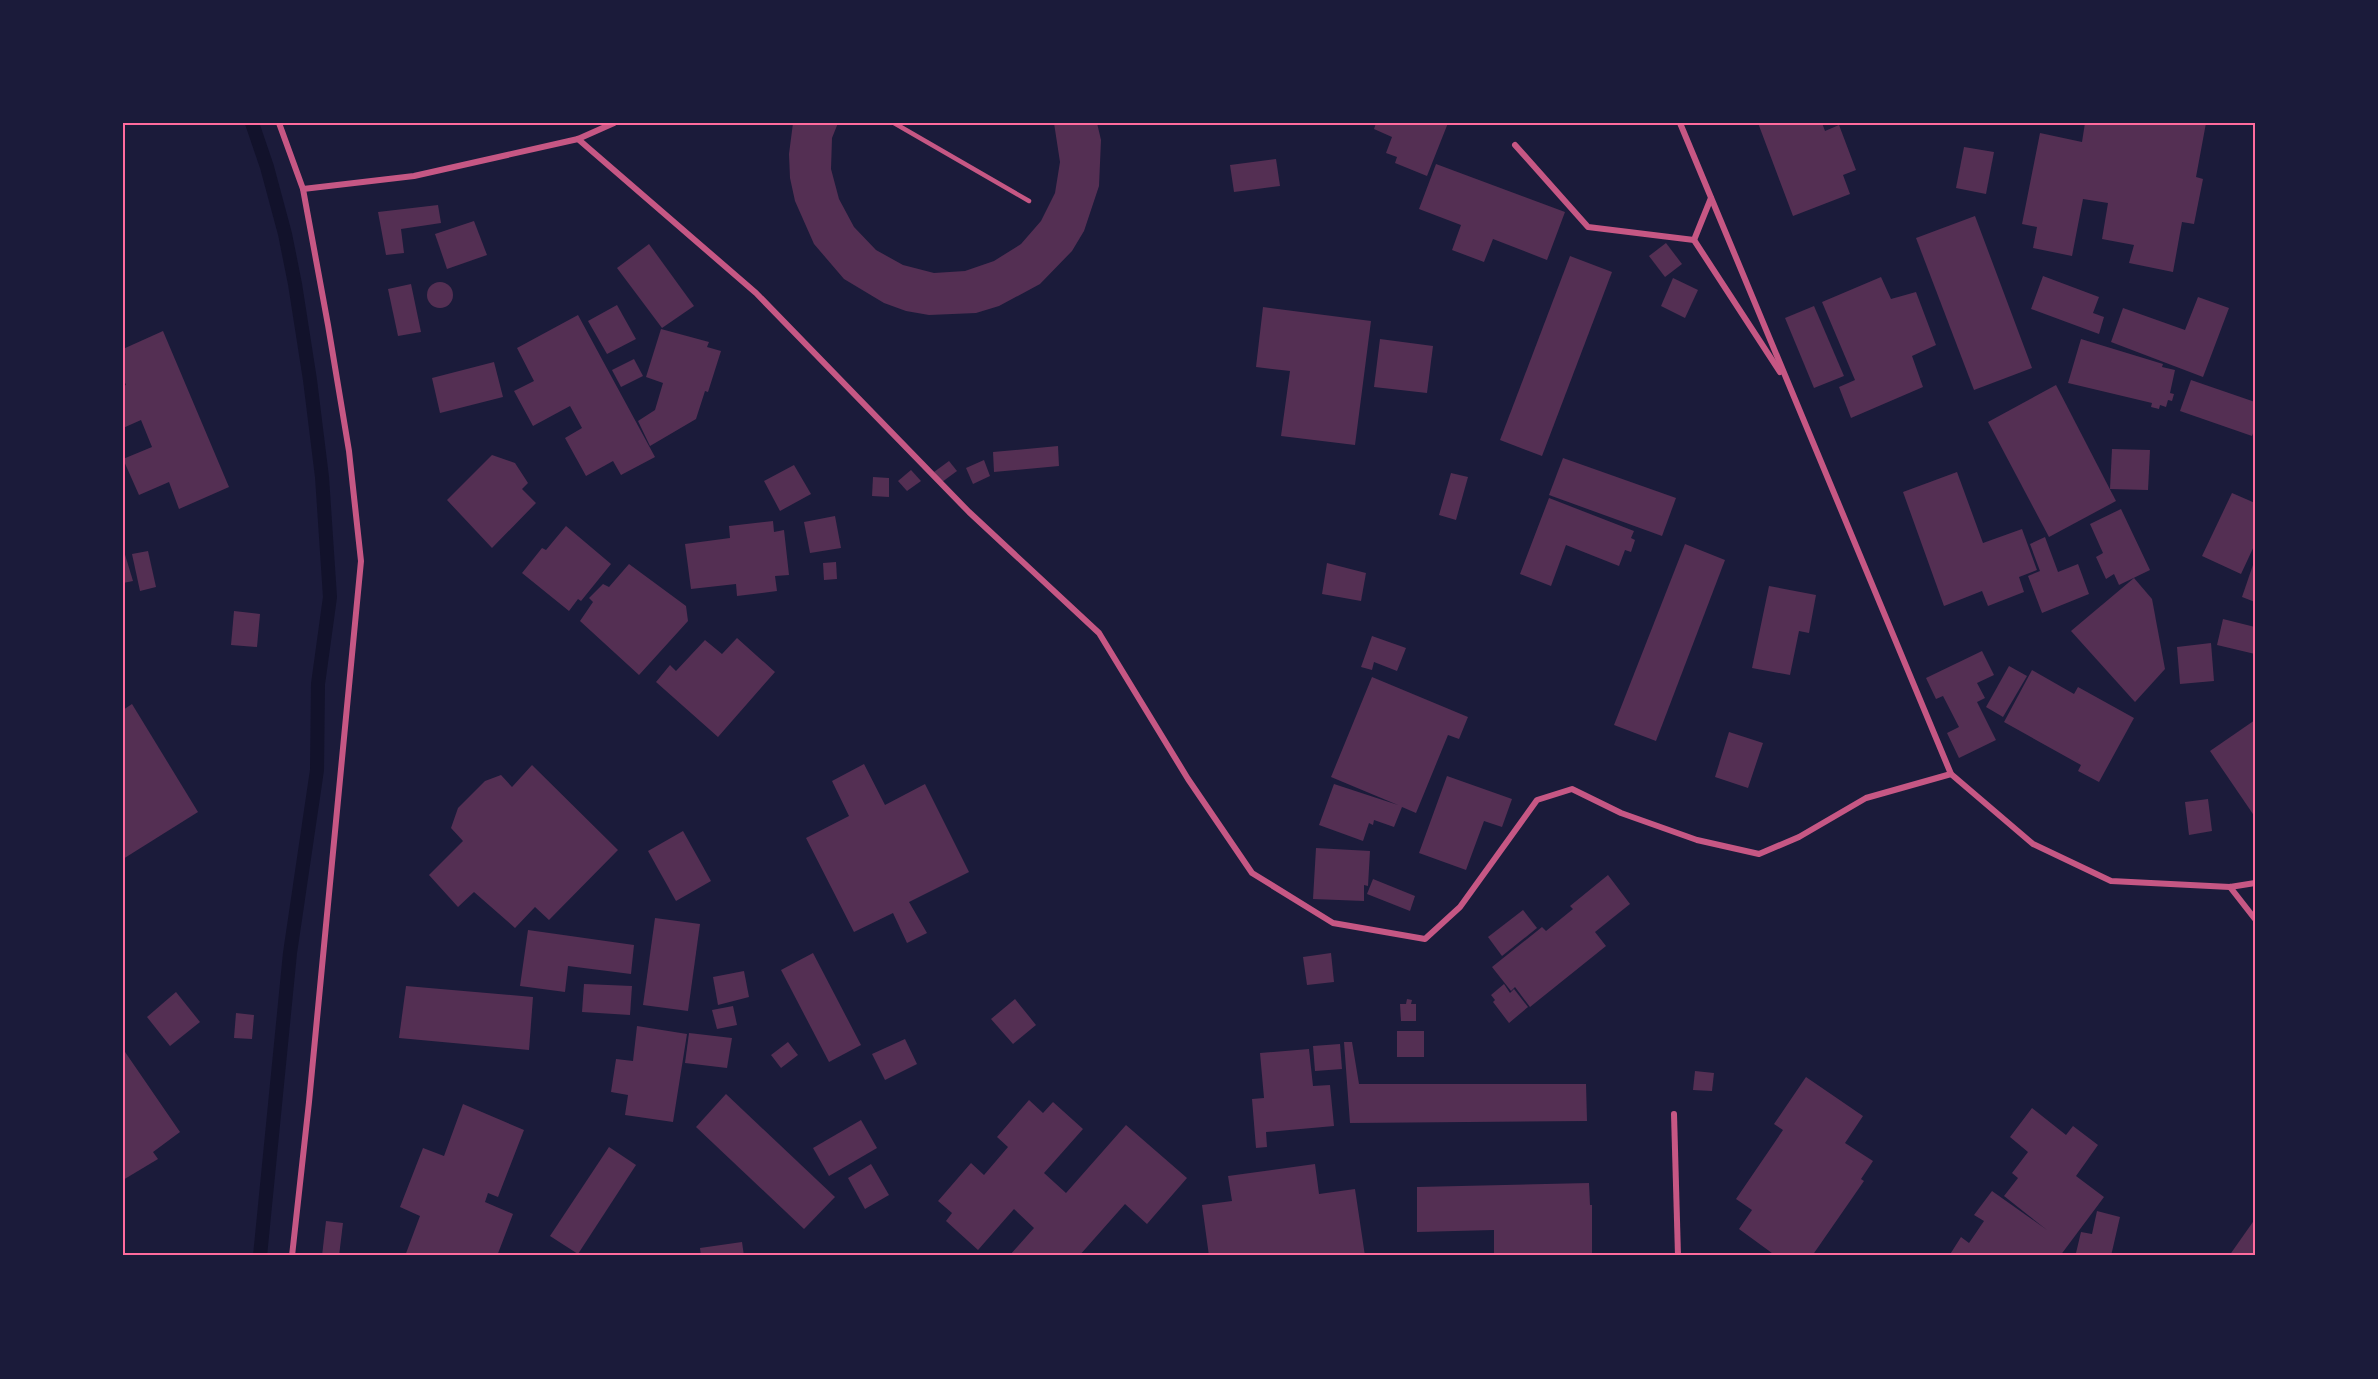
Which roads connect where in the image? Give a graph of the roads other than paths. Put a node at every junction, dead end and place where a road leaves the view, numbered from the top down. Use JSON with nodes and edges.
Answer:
{"nodes":[{"id":1,"x":279,"y":123,"type":"edge"},
{"id":2,"x":614,"y":123,"type":"edge"},
{"id":3,"x":894,"y":123,"type":"edge"},
{"id":4,"x":1680,"y":123,"type":"edge"},
{"id":5,"x":578,"y":139,"type":"junction"},
{"id":6,"x":1515,"y":145,"type":"dead end"},
{"id":7,"x":303,"y":189,"type":"junction"},
{"id":8,"x":1711,"y":198,"type":"junction"},
{"id":9,"x":1029,"y":201,"type":"dead end"},
{"id":10,"x":1694,"y":240,"type":"junction"},
{"id":11,"x":1790,"y":387,"type":"junction"},
{"id":12,"x":1951,"y":774,"type":"junction"},
{"id":13,"x":2255,"y":883,"type":"edge"},
{"id":14,"x":2230,"y":887,"type":"junction"},
{"id":15,"x":2255,"y":919,"type":"edge"},
{"id":16,"x":1674,"y":1114,"type":"dead end"},
{"id":17,"x":292,"y":1256,"type":"edge"},
{"id":18,"x":1678,"y":1256,"type":"edge"}],
"edges":[{"from":1,"to":7,"type":"street"},
{"from":2,"to":5,"type":"street"},
{"from":3,"to":9,"type":"lane"},
{"from":4,"to":8,"type":"street"},
{"from":5,"to":7,"type":"street"},
{"from":5,"to":12,"type":"street"},
{"from":6,"to":10,"type":"street"},
{"from":7,"to":17,"type":"street"},
{"from":8,"to":10,"type":"street"},
{"from":8,"to":11,"type":"street"},
{"from":10,"to":11,"type":"street"},
{"from":11,"to":12,"type":"street"},
{"from":12,"to":14,"type":"street"},
{"from":13,"to":14,"type":"street"},
{"from":14,"to":15,"type":"street"},
{"from":16,"to":18,"type":"street"}]}
